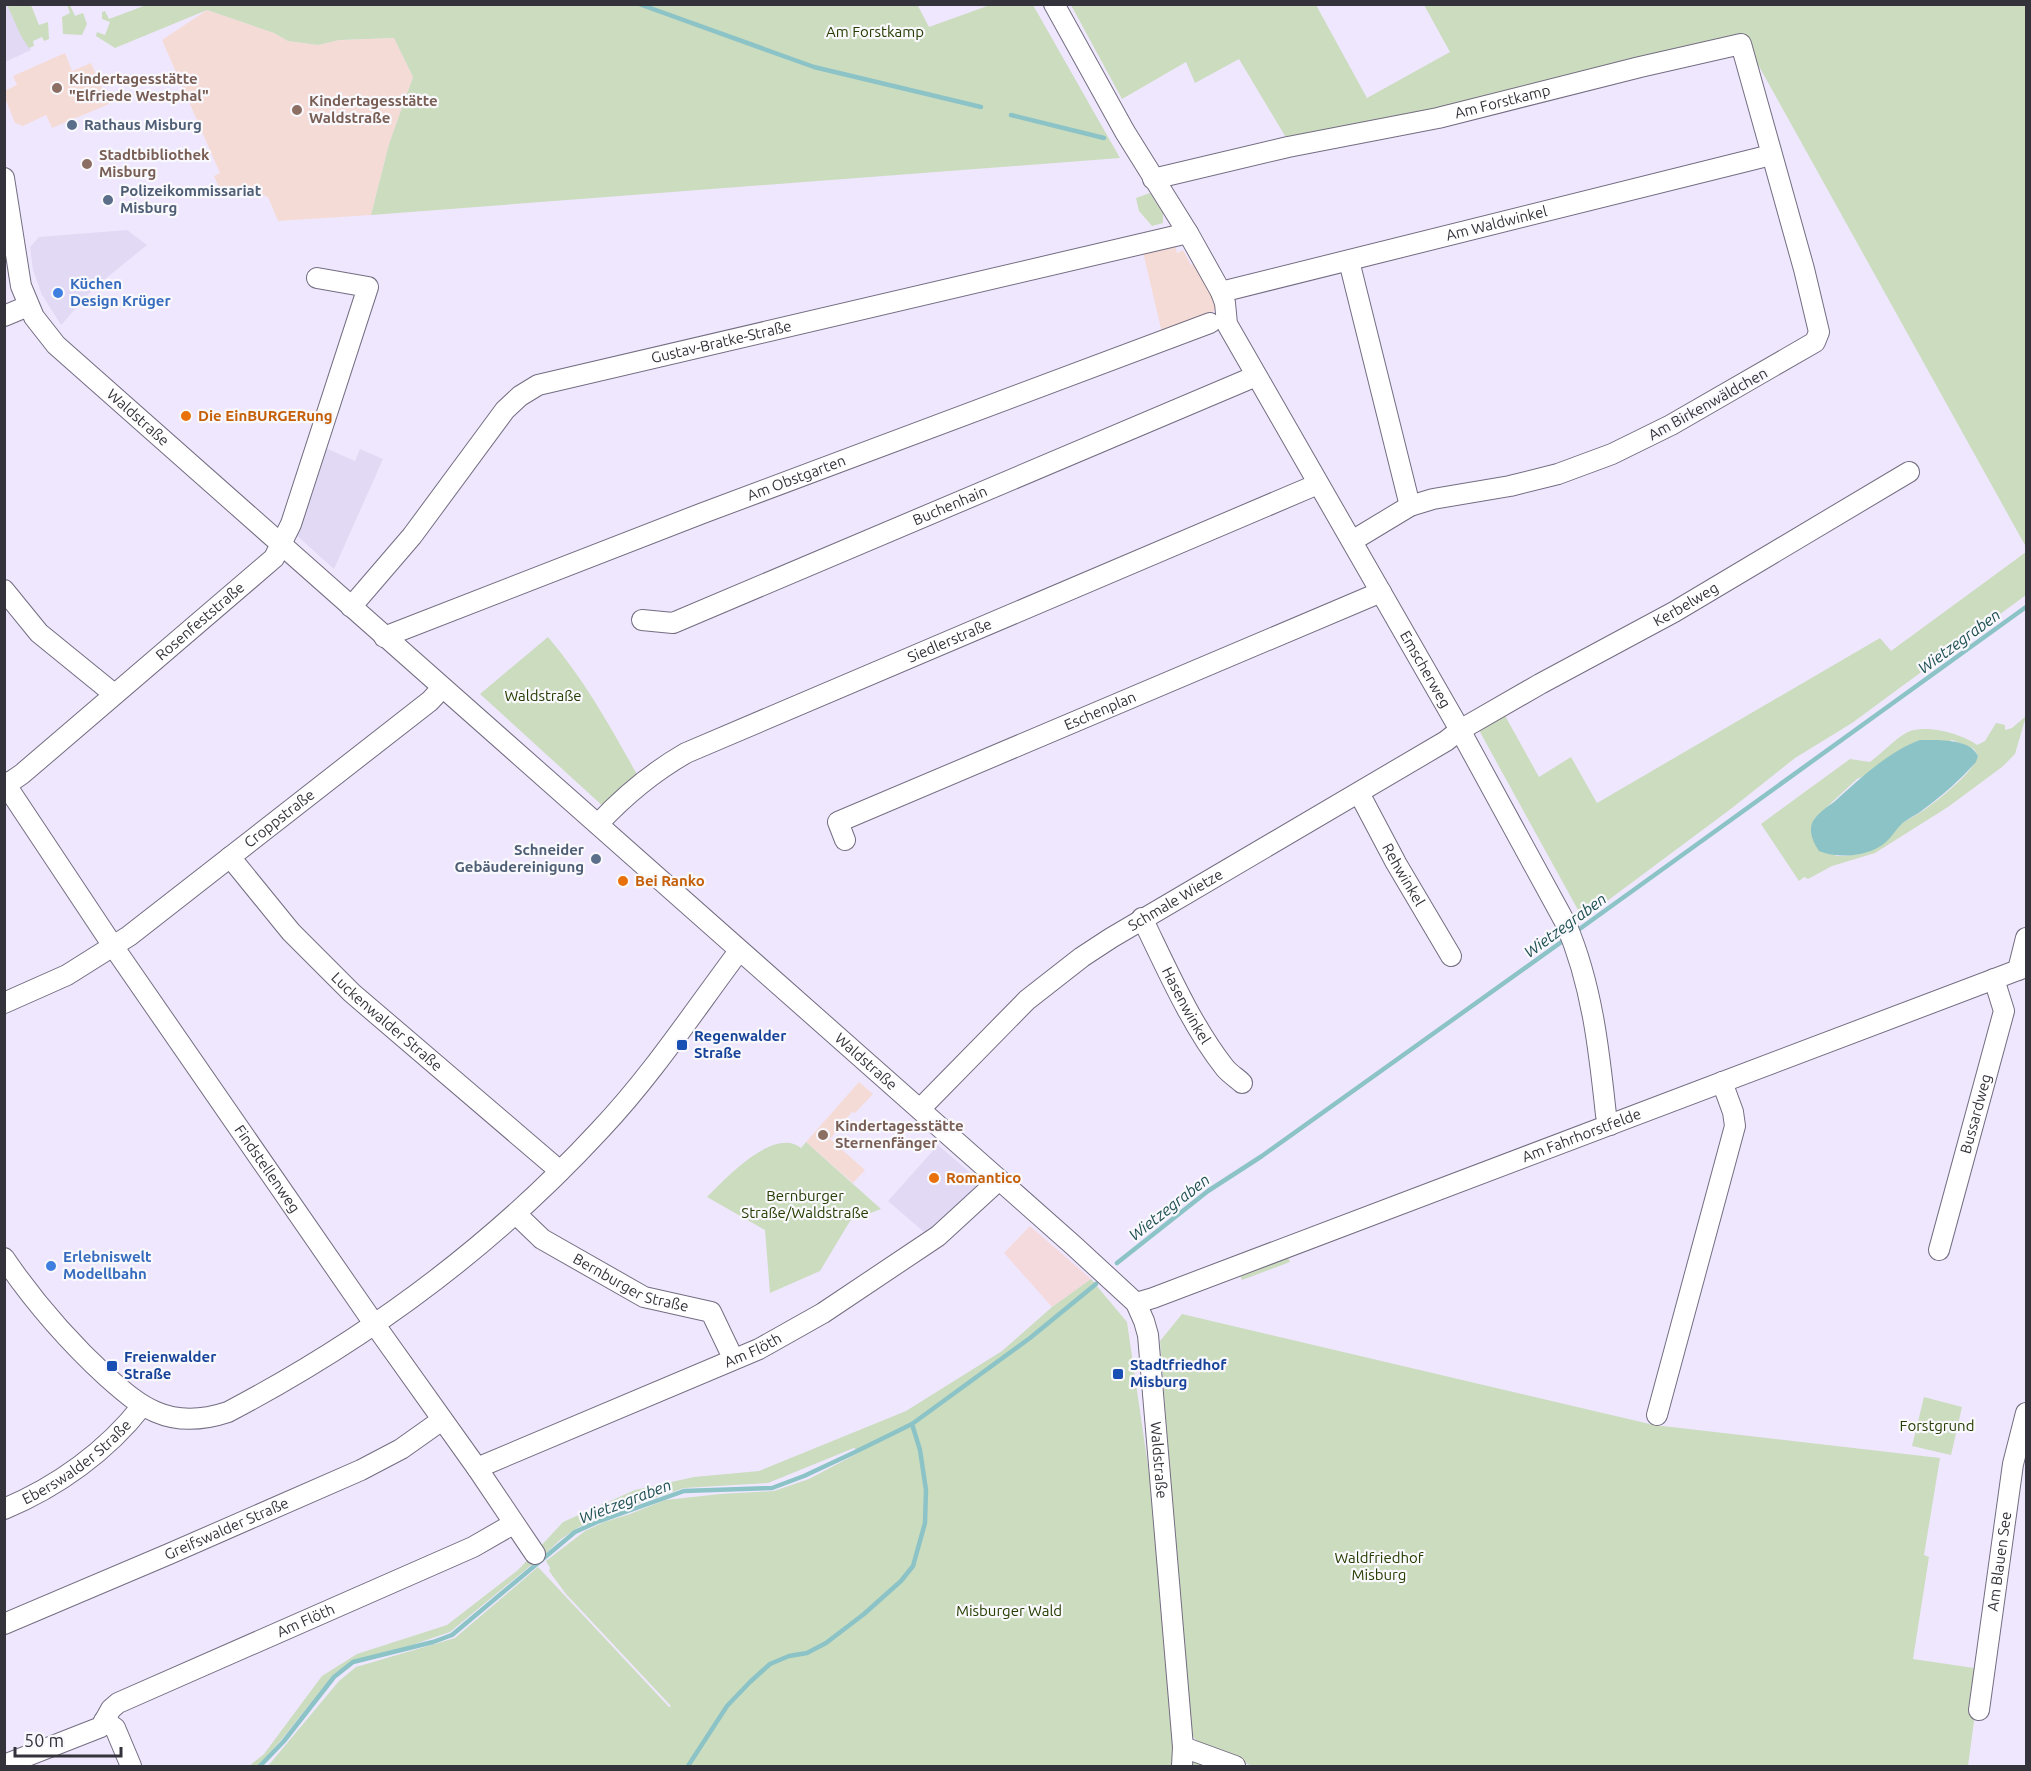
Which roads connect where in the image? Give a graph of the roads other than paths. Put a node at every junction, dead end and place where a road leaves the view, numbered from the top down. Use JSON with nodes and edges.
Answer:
{"nodes":[{"id":1,"x":1054,"y":4,"type":"edge"},
{"id":2,"x":1771,"y":155,"type":"junction"},
{"id":3,"x":4,"y":178,"type":"edge"},
{"id":4,"x":1152,"y":179,"type":"junction"},
{"id":5,"x":1188,"y":233,"type":"junction"},
{"id":6,"x":1348,"y":261,"type":"junction"},
{"id":7,"x":317,"y":278,"type":"dead end"},
{"id":8,"x":13,"y":289,"type":"edge"},
{"id":9,"x":1221,"y":292,"type":"junction"},
{"id":10,"x":28,"y":306,"type":"junction"},
{"id":11,"x":4,"y":316,"type":"edge"},
{"id":12,"x":1210,"y":322,"type":"dead end"},
{"id":13,"x":1256,"y":376,"type":"junction"},
{"id":14,"x":1909,"y":472,"type":"dead end"},
{"id":15,"x":1318,"y":484,"type":"junction"},
{"id":16,"x":1410,"y":506,"type":"junction"},
{"id":17,"x":1352,"y":541,"type":"junction"},
{"id":18,"x":280,"y":545,"type":"junction"},
{"id":19,"x":4,"y":590,"type":"edge"},
{"id":20,"x":1382,"y":592,"type":"junction"},
{"id":21,"x":351,"y":607,"type":"junction"},
{"id":22,"x":642,"y":620,"type":"dead end"},
{"id":23,"x":384,"y":637,"type":"junction"},
{"id":24,"x":442,"y":688,"type":"junction"},
{"id":25,"x":114,"y":694,"type":"junction"},
{"id":26,"x":1460,"y":730,"type":"junction"},
{"id":27,"x":5,"y":783,"type":"edge"},
{"id":28,"x":1359,"y":793,"type":"junction"},
{"id":29,"x":598,"y":824,"type":"junction"},
{"id":30,"x":845,"y":840,"type":"dead end"},
{"id":31,"x":230,"y":857,"type":"junction"},
{"id":32,"x":1142,"y":918,"type":"junction"},
{"id":33,"x":2026,"y":938,"type":"edge"},
{"id":34,"x":113,"y":946,"type":"junction"},
{"id":35,"x":740,"y":951,"type":"junction"},
{"id":36,"x":1451,"y":956,"type":"dead end"},
{"id":37,"x":2022,"y":969,"type":"edge"},
{"id":38,"x":1994,"y":979,"type":"junction"},
{"id":39,"x":4,"y":1003,"type":"edge"},
{"id":40,"x":1242,"y":1083,"type":"dead end"},
{"id":41,"x":1722,"y":1083,"type":"junction"},
{"id":42,"x":920,"y":1110,"type":"junction"},
{"id":43,"x":1610,"y":1125,"type":"junction"},
{"id":44,"x":560,"y":1171,"type":"junction"},
{"id":45,"x":999,"y":1180,"type":"junction"},
{"id":46,"x":516,"y":1214,"type":"junction"},
{"id":47,"x":1939,"y":1250,"type":"dead end"},
{"id":48,"x":4,"y":1258,"type":"edge"},
{"id":49,"x":1136,"y":1303,"type":"junction"},
{"id":50,"x":375,"y":1325,"type":"junction"},
{"id":51,"x":733,"y":1358,"type":"junction"},
{"id":52,"x":142,"y":1406,"type":"junction"},
{"id":53,"x":2026,"y":1413,"type":"edge"},
{"id":54,"x":1657,"y":1415,"type":"dead end"},
{"id":55,"x":442,"y":1420,"type":"junction"},
{"id":56,"x":477,"y":1468,"type":"junction"},
{"id":57,"x":4,"y":1509,"type":"edge"},
{"id":58,"x":513,"y":1524,"type":"junction"},
{"id":59,"x":535,"y":1554,"type":"dead end"},
{"id":60,"x":4,"y":1624,"type":"edge"},
{"id":61,"x":1979,"y":1710,"type":"dead end"},
{"id":62,"x":104,"y":1721,"type":"junction"},
{"id":63,"x":1183,"y":1757,"type":"edge"},
{"id":64,"x":4,"y":1766,"type":"edge"},
{"id":65,"x":131,"y":1767,"type":"edge"},
{"id":66,"x":1235,"y":1767,"type":"edge"}],
"edges":[{"from":1,"to":4,"type":"street"},
{"from":2,"to":4,"type":"street","name":"Am Forstkamp"},
{"from":2,"to":6,"type":"street","name":"Am Waldwinkel"},
{"from":2,"to":16,"type":"street","name":"Am Birkenwäldchen"},
{"from":3,"to":8,"type":"street","name":"Waldstraße"},
{"from":4,"to":5,"type":"street"},
{"from":5,"to":9,"type":"street","name":"Emscherweg"},
{"from":5,"to":21,"type":"street","name":"Gustav-Bratke-Straße"},
{"from":6,"to":9,"type":"street","name":"Am Waldwinkel"},
{"from":6,"to":16,"type":"street"},
{"from":7,"to":18,"type":"street","name":"Rosenfeststraße"},
{"from":8,"to":10,"type":"street","name":"Waldstraße"},
{"from":9,"to":13,"type":"street","name":"Emscherweg"},
{"from":10,"to":11,"type":"street"},
{"from":10,"to":18,"type":"street","name":"Waldstraße"},
{"from":12,"to":23,"type":"street","name":"Am Obstgarten"},
{"from":13,"to":15,"type":"street","name":"Emscherweg"},
{"from":13,"to":22,"type":"street","name":"Buchenhain"},
{"from":14,"to":26,"type":"street","name":"Kerbelweg"},
{"from":15,"to":17,"type":"street","name":"Emscherweg"},
{"from":15,"to":29,"type":"street","name":"Siedlerstraße"},
{"from":16,"to":17,"type":"street","name":"Am Birkenwäldchen"},
{"from":17,"to":20,"type":"street","name":"Emscherweg"},
{"from":18,"to":21,"type":"street","name":"Waldstraße"},
{"from":18,"to":25,"type":"street","name":"Rosenfeststraße"},
{"from":19,"to":25,"type":"street"},
{"from":20,"to":26,"type":"street","name":"Emscherweg"},
{"from":20,"to":30,"type":"street","name":"Eschenplan"},
{"from":21,"to":23,"type":"street","name":"Waldstraße"},
{"from":23,"to":24,"type":"street","name":"Waldstraße"},
{"from":24,"to":29,"type":"street","name":"Waldstraße"},
{"from":24,"to":31,"type":"street","name":"Croppstraße"},
{"from":25,"to":27,"type":"street","name":"Rosenfeststraße"},
{"from":26,"to":28,"type":"street","name":"Schmale Wietze"},
{"from":26,"to":43,"type":"street","name":"Emscherweg"},
{"from":27,"to":34,"type":"street","name":"Findstellenweg"},
{"from":28,"to":32,"type":"street","name":"Schmale Wietze"},
{"from":28,"to":36,"type":"street","name":"Rehwinkel"},
{"from":29,"to":35,"type":"street","name":"Waldstraße"},
{"from":31,"to":34,"type":"street","name":"Croppstraße"},
{"from":31,"to":44,"type":"street","name":"Luckenwalder Straße"},
{"from":32,"to":40,"type":"street","name":"Hasenwinkel"},
{"from":32,"to":42,"type":"street","name":"Schmale Wietze"},
{"from":33,"to":37,"type":"street"},
{"from":34,"to":39,"type":"street","name":"Croppstraße"},
{"from":34,"to":50,"type":"street","name":"Findstellenweg"},
{"from":35,"to":42,"type":"street","name":"Waldstraße"},
{"from":35,"to":44,"type":"street"},
{"from":37,"to":38,"type":"street","name":"Am Fahrhorstfelde"},
{"from":38,"to":41,"type":"street","name":"Am Fahrhorstfelde"},
{"from":38,"to":47,"type":"street","name":"Bussardweg"},
{"from":41,"to":43,"type":"street","name":"Am Fahrhorstfelde"},
{"from":41,"to":54,"type":"street"},
{"from":42,"to":45,"type":"street","name":"Waldstraße"},
{"from":43,"to":49,"type":"street","name":"Am Fahrhorstfelde"},
{"from":44,"to":46,"type":"street"},
{"from":45,"to":49,"type":"street","name":"Waldstraße"},
{"from":45,"to":51,"type":"street","name":"Am Flöth"},
{"from":46,"to":50,"type":"street"},
{"from":46,"to":51,"type":"street","name":"Bernburger Straße"},
{"from":48,"to":52,"type":"street"},
{"from":49,"to":63,"type":"street","name":"Waldstraße"},
{"from":50,"to":52,"type":"street"},
{"from":50,"to":55,"type":"street","name":"Findstellenweg"},
{"from":51,"to":56,"type":"street","name":"Am Flöth"},
{"from":52,"to":57,"type":"street","name":"Eberswalder Straße"},
{"from":53,"to":61,"type":"street","name":"Am Blauen See"},
{"from":55,"to":56,"type":"street","name":"Findstellenweg"},
{"from":55,"to":60,"type":"street","name":"Greifswalder Straße"},
{"from":56,"to":58,"type":"street","name":"Findstellenweg"},
{"from":58,"to":59,"type":"street","name":"Findstellenweg"},
{"from":58,"to":62,"type":"street","name":"Am Flöth"},
{"from":62,"to":64,"type":"street","name":"Am Flöth"},
{"from":62,"to":65,"type":"street"},
{"from":63,"to":66,"type":"street"}]}
